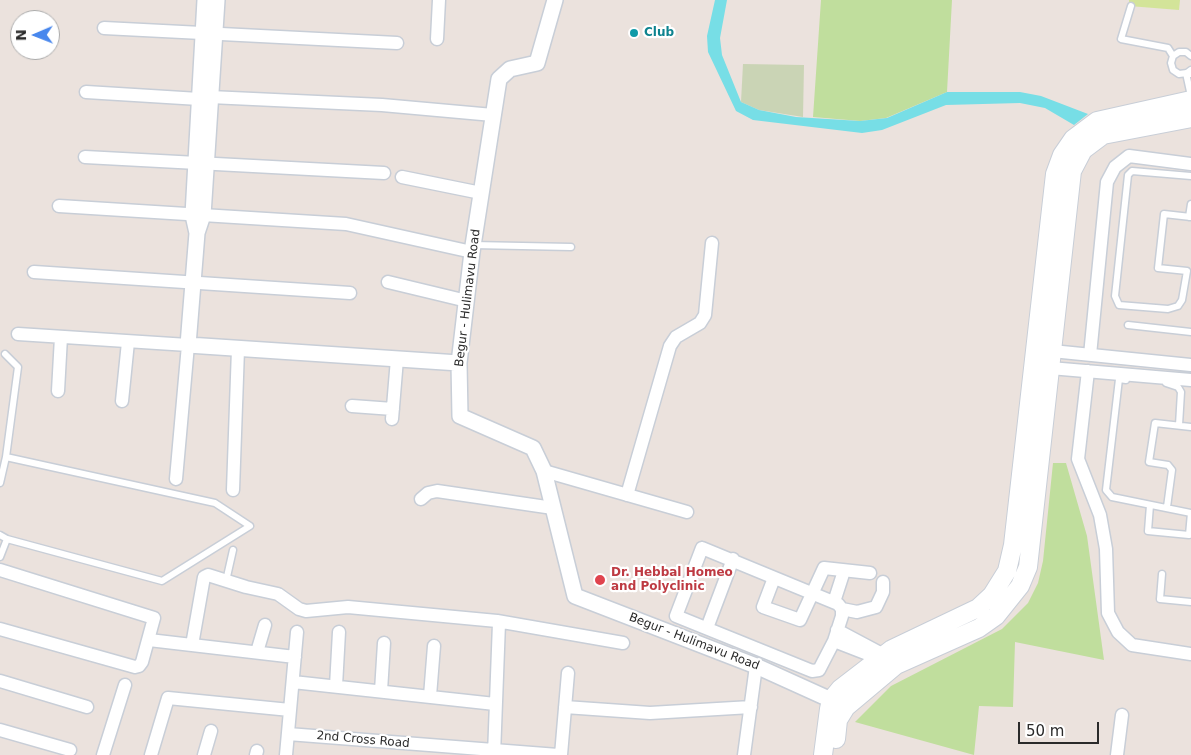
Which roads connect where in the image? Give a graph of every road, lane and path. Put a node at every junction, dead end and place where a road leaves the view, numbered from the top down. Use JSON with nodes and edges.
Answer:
{"nodes":[{"id":1,"x":205,"y":0,"type":"edge"},
{"id":2,"x":217,"y":0,"type":"edge"},
{"id":3,"x":439,"y":0,"type":"edge"},
{"id":4,"x":555,"y":0,"type":"edge"},
{"id":5,"x":1132,"y":6,"type":"dead end"},
{"id":6,"x":104,"y":28,"type":"dead end"},
{"id":7,"x":209,"y":33,"type":"junction"},
{"id":8,"x":437,"y":39,"type":"dead end"},
{"id":9,"x":397,"y":43,"type":"dead end"},
{"id":10,"x":1173,"y":56,"type":"junction"},
{"id":11,"x":1191,"y":56,"type":"edge"},
{"id":12,"x":1189,"y":72,"type":"edge"},
{"id":13,"x":86,"y":92,"type":"dead end"},
{"id":14,"x":205,"y":98,"type":"junction"},
{"id":15,"x":1191,"y":98,"type":"edge"},
{"id":16,"x":493,"y":115,"type":"junction"},
{"id":17,"x":1191,"y":118,"type":"edge"},
{"id":18,"x":85,"y":157,"type":"dead end"},
{"id":19,"x":201,"y":163,"type":"junction"},
{"id":20,"x":1191,"y":164,"type":"edge"},
{"id":21,"x":384,"y":173,"type":"dead end"},
{"id":22,"x":1191,"y":176,"type":"edge"},
{"id":23,"x":402,"y":177,"type":"dead end"},
{"id":24,"x":481,"y":194,"type":"junction"},
{"id":25,"x":1191,"y":204,"type":"edge"},
{"id":26,"x":59,"y":206,"type":"dead end"},
{"id":27,"x":198,"y":215,"type":"junction"},
{"id":28,"x":1190,"y":217,"type":"edge"},
{"id":29,"x":712,"y":243,"type":"dead end"},
{"id":30,"x":571,"y":247,"type":"dead end"},
{"id":31,"x":473,"y":249,"type":"junction"},
{"id":32,"x":1189,"y":271,"type":"edge"},
{"id":33,"x":34,"y":272,"type":"dead end"},
{"id":34,"x":1053,"y":276,"type":"junction"},
{"id":35,"x":192,"y":282,"type":"junction"},
{"id":36,"x":388,"y":282,"type":"dead end"},
{"id":37,"x":350,"y":294,"type":"dead end"},
{"id":38,"x":467,"y":301,"type":"junction"},
{"id":39,"x":1128,"y":325,"type":"dead end"},
{"id":40,"x":1191,"y":332,"type":"edge"},
{"id":41,"x":18,"y":334,"type":"dead end"},
{"id":42,"x":61,"y":337,"type":"junction"},
{"id":43,"x":128,"y":342,"type":"junction"},
{"id":44,"x":188,"y":344,"type":"junction"},
{"id":45,"x":238,"y":349,"type":"junction"},
{"id":46,"x":5,"y":354,"type":"dead end"},
{"id":47,"x":1090,"y":355,"type":"junction"},
{"id":48,"x":397,"y":359,"type":"junction"},
{"id":49,"x":1051,"y":359,"type":"junction"},
{"id":50,"x":1140,"y":361,"type":"junction"},
{"id":51,"x":459,"y":363,"type":"junction"},
{"id":52,"x":1191,"y":365,"type":"edge"},
{"id":53,"x":1088,"y":371,"type":"junction"},
{"id":54,"x":1138,"y":375,"type":"junction"},
{"id":55,"x":1191,"y":380,"type":"edge"},
{"id":56,"x":58,"y":391,"type":"dead end"},
{"id":57,"x":122,"y":401,"type":"dead end"},
{"id":58,"x":352,"y":406,"type":"dead end"},
{"id":59,"x":1179,"y":425,"type":"junction"},
{"id":60,"x":1191,"y":427,"type":"edge"},
{"id":61,"x":6,"y":457,"type":"junction"},
{"id":62,"x":544,"y":471,"type":"junction"},
{"id":63,"x":176,"y":479,"type":"dead end"},
{"id":64,"x":0,"y":483,"type":"edge"},
{"id":65,"x":233,"y":490,"type":"dead end"},
{"id":66,"x":627,"y":495,"type":"junction"},
{"id":67,"x":421,"y":499,"type":"dead end"},
{"id":68,"x":1150,"y":505,"type":"junction"},
{"id":69,"x":1167,"y":507,"type":"junction"},
{"id":70,"x":553,"y":508,"type":"junction"},
{"id":71,"x":687,"y":512,"type":"dead end"},
{"id":72,"x":1191,"y":513,"type":"edge"},
{"id":73,"x":0,"y":535,"type":"edge"},
{"id":74,"x":7,"y":538,"type":"junction"},
{"id":75,"x":233,"y":550,"type":"dead end"},
{"id":76,"x":0,"y":557,"type":"edge"},
{"id":77,"x":733,"y":559,"type":"junction"},
{"id":78,"x":0,"y":570,"type":"edge"},
{"id":79,"x":844,"y":571,"type":"junction"},
{"id":80,"x":870,"y":573,"type":"dead end"},
{"id":81,"x":1162,"y":574,"type":"dead end"},
{"id":82,"x":774,"y":578,"type":"junction"},
{"id":83,"x":226,"y":581,"type":"junction"},
{"id":84,"x":883,"y":582,"type":"dead end"},
{"id":85,"x":811,"y":592,"type":"junction"},
{"id":86,"x":1191,"y":602,"type":"edge"},
{"id":87,"x":838,"y":606,"type":"junction"},
{"id":88,"x":969,"y":613,"type":"junction"},
{"id":89,"x":499,"y":623,"type":"junction"},
{"id":90,"x":265,"y":624,"type":"dead end"},
{"id":91,"x":707,"y":628,"type":"junction"},
{"id":92,"x":979,"y":628,"type":"junction"},
{"id":93,"x":0,"y":629,"type":"edge"},
{"id":94,"x":297,"y":632,"type":"dead end"},
{"id":95,"x":339,"y":632,"type":"dead end"},
{"id":96,"x":836,"y":636,"type":"junction"},
{"id":97,"x":149,"y":640,"type":"junction"},
{"id":98,"x":384,"y":643,"type":"dead end"},
{"id":99,"x":623,"y":644,"type":"dead end"},
{"id":100,"x":192,"y":645,"type":"junction"},
{"id":101,"x":434,"y":646,"type":"dead end"},
{"id":102,"x":257,"y":652,"type":"junction"},
{"id":103,"x":1191,"y":654,"type":"edge"},
{"id":104,"x":295,"y":657,"type":"junction"},
{"id":105,"x":881,"y":657,"type":"junction"},
{"id":106,"x":756,"y":666,"type":"junction"},
{"id":107,"x":568,"y":673,"type":"dead end"},
{"id":108,"x":0,"y":681,"type":"edge"},
{"id":109,"x":293,"y":682,"type":"junction"},
{"id":110,"x":125,"y":685,"type":"dead end"},
{"id":111,"x":336,"y":686,"type":"junction"},
{"id":112,"x":381,"y":691,"type":"junction"},
{"id":113,"x":430,"y":696,"type":"junction"},
{"id":114,"x":496,"y":704,"type":"junction"},
{"id":115,"x":839,"y":704,"type":"junction"},
{"id":116,"x":751,"y":706,"type":"junction"},
{"id":117,"x":87,"y":707,"type":"dead end"},
{"id":118,"x":565,"y":707,"type":"junction"},
{"id":119,"x":290,"y":710,"type":"junction"},
{"id":120,"x":1122,"y":715,"type":"dead end"},
{"id":121,"x":0,"y":730,"type":"edge"},
{"id":122,"x":211,"y":731,"type":"dead end"},
{"id":123,"x":288,"y":734,"type":"junction"},
{"id":124,"x":70,"y":750,"type":"dead end"},
{"id":125,"x":494,"y":753,"type":"edge"},
{"id":126,"x":103,"y":755,"type":"edge"},
{"id":127,"x":151,"y":755,"type":"edge"},
{"id":128,"x":204,"y":755,"type":"edge"},
{"id":129,"x":286,"y":755,"type":"edge"},
{"id":130,"x":559,"y":755,"type":"edge"},
{"id":131,"x":744,"y":755,"type":"edge"},
{"id":132,"x":823,"y":755,"type":"edge"},
{"id":133,"x":834,"y":755,"type":"edge"},
{"id":134,"x":1117,"y":755,"type":"edge"}],
"edges":[{"from":1,"to":7,"type":"street"},
{"from":2,"to":7,"type":"street"},
{"from":3,"to":8,"type":"street"},
{"from":4,"to":16,"type":"street","name":"Begur - Hulimavu Road"},
{"from":5,"to":10,"type":"lane"},
{"from":6,"to":7,"type":"street"},
{"from":7,"to":9,"type":"street"},
{"from":7,"to":14,"type":"street"},
{"from":10,"to":11,"type":"lane"},
{"from":10,"to":12,"type":"lane"},
{"from":12,"to":15,"type":"lane"},
{"from":13,"to":14,"type":"street"},
{"from":14,"to":16,"type":"street"},
{"from":14,"to":19,"type":"street"},
{"from":15,"to":34,"type":"main road"},
{"from":16,"to":24,"type":"street","name":"Begur - Hulimavu Road"},
{"from":17,"to":34,"type":"main road"},
{"from":18,"to":19,"type":"street"},
{"from":19,"to":21,"type":"street"},
{"from":19,"to":27,"type":"street"},
{"from":20,"to":47,"type":"street"},
{"from":22,"to":32,"type":"lane"},
{"from":23,"to":24,"type":"street"},
{"from":24,"to":31,"type":"street","name":"Begur - Hulimavu Road"},
{"from":25,"to":28,"type":"lane"},
{"from":26,"to":27,"type":"street"},
{"from":27,"to":31,"type":"street"},
{"from":27,"to":35,"type":"street"},
{"from":28,"to":32,"type":"lane"},
{"from":29,"to":66,"type":"street"},
{"from":30,"to":31,"type":"lane"},
{"from":31,"to":38,"type":"street","name":"Begur - Hulimavu Road"},
{"from":33,"to":35,"type":"street"},
{"from":34,"to":49,"type":"main road"},
{"from":34,"to":88,"type":"main road"},
{"from":35,"to":37,"type":"street"},
{"from":35,"to":44,"type":"street"},
{"from":36,"to":38,"type":"street"},
{"from":38,"to":51,"type":"street","name":"Begur - Hulimavu Road"},
{"from":39,"to":40,"type":"lane"},
{"from":41,"to":42,"type":"street"},
{"from":42,"to":43,"type":"street"},
{"from":42,"to":56,"type":"street"},
{"from":43,"to":44,"type":"street"},
{"from":43,"to":57,"type":"street"},
{"from":44,"to":45,"type":"street"},
{"from":44,"to":63,"type":"street"},
{"from":45,"to":48,"type":"street"},
{"from":45,"to":65,"type":"street"},
{"from":46,"to":61,"type":"lane"},
{"from":47,"to":49,"type":"street"},
{"from":47,"to":50,"type":"street"},
{"from":48,"to":51,"type":"street"},
{"from":48,"to":58,"type":"street"},
{"from":49,"to":53,"type":"street"},
{"from":49,"to":92,"type":"main road"},
{"from":50,"to":52,"type":"street"},
{"from":50,"to":54,"type":"street"},
{"from":51,"to":62,"type":"street","name":"Begur - Hulimavu Road"},
{"from":53,"to":54,"type":"street"},
{"from":53,"to":103,"type":"street"},
{"from":54,"to":55,"type":"street"},
{"from":59,"to":60,"type":"lane"},
{"from":59,"to":68,"type":"lane"},
{"from":59,"to":69,"type":"lane"},
{"from":61,"to":64,"type":"lane"},
{"from":61,"to":74,"type":"lane"},
{"from":62,"to":66,"type":"street"},
{"from":62,"to":70,"type":"street","name":"Begur - Hulimavu Road"},
{"from":66,"to":71,"type":"street"},
{"from":67,"to":70,"type":"street"},
{"from":68,"to":69,"type":"lane"},
{"from":68,"to":72,"type":"lane"},
{"from":69,"to":72,"type":"lane"},
{"from":70,"to":106,"type":"street","name":"Begur - Hulimavu Road"},
{"from":73,"to":74,"type":"lane"},
{"from":74,"to":76,"type":"lane"},
{"from":75,"to":83,"type":"lane"},
{"from":77,"to":82,"type":"street"},
{"from":77,"to":91,"type":"street"},
{"from":77,"to":91,"type":"street"},
{"from":78,"to":97,"type":"street"},
{"from":79,"to":80,"type":"street"},
{"from":79,"to":85,"type":"street"},
{"from":79,"to":87,"type":"street"},
{"from":81,"to":86,"type":"lane"},
{"from":82,"to":85,"type":"street"},
{"from":82,"to":85,"type":"street"},
{"from":83,"to":89,"type":"street"},
{"from":83,"to":100,"type":"street"},
{"from":84,"to":87,"type":"street"},
{"from":85,"to":87,"type":"street"},
{"from":87,"to":96,"type":"street"},
{"from":88,"to":92,"type":"main road"},
{"from":88,"to":105,"type":"main road"},
{"from":89,"to":99,"type":"street"},
{"from":89,"to":114,"type":"street"},
{"from":90,"to":102,"type":"street"},
{"from":91,"to":96,"type":"street"},
{"from":92,"to":115,"type":"main road"},
{"from":93,"to":97,"type":"street"},
{"from":94,"to":104,"type":"street"},
{"from":95,"to":111,"type":"street"},
{"from":96,"to":105,"type":"street"},
{"from":97,"to":100,"type":"street"},
{"from":98,"to":112,"type":"street"},
{"from":100,"to":102,"type":"street"},
{"from":101,"to":113,"type":"street"},
{"from":102,"to":104,"type":"street"},
{"from":104,"to":109,"type":"street"},
{"from":105,"to":115,"type":"main road"},
{"from":106,"to":115,"type":"street","name":"Begur - Hulimavu Road"},
{"from":106,"to":116,"type":"street"},
{"from":107,"to":118,"type":"street"},
{"from":108,"to":117,"type":"street"},
{"from":109,"to":111,"type":"street"},
{"from":109,"to":119,"type":"street"},
{"from":110,"to":126,"type":"street"},
{"from":111,"to":112,"type":"street"},
{"from":112,"to":113,"type":"street"},
{"from":113,"to":114,"type":"street"},
{"from":114,"to":125,"type":"street"},
{"from":115,"to":132,"type":"main road"},
{"from":115,"to":133,"type":"main road"},
{"from":116,"to":118,"type":"street"},
{"from":116,"to":131,"type":"street"},
{"from":118,"to":130,"type":"street"},
{"from":119,"to":123,"type":"street"},
{"from":119,"to":127,"type":"street"},
{"from":120,"to":134,"type":"street"},
{"from":121,"to":124,"type":"street"},
{"from":122,"to":128,"type":"street"},
{"from":123,"to":125,"type":"street","name":"2nd Cross Road"},
{"from":123,"to":129,"type":"street"},
{"from":125,"to":130,"type":"street","name":"2nd Cross Road"}]}
